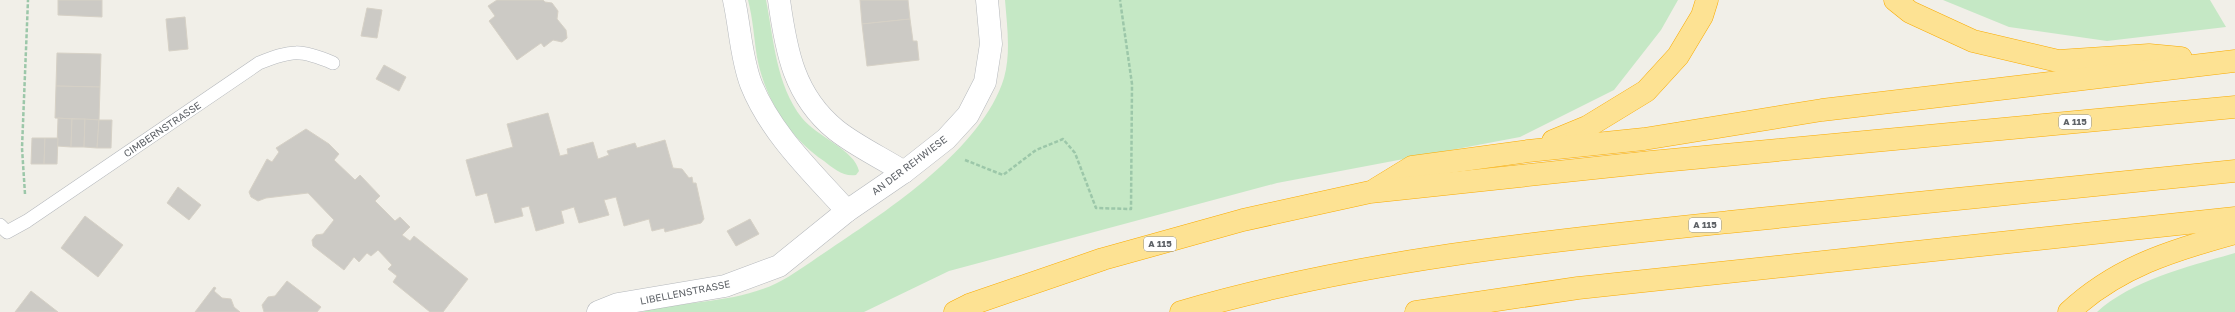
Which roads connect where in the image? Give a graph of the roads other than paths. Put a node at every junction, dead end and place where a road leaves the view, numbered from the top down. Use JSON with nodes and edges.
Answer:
{"nodes":[{"id":1,"x":734,"y":0,"type":"edge"},
{"id":2,"x":779,"y":0,"type":"edge"},
{"id":3,"x":987,"y":0,"type":"edge"},
{"id":4,"x":1707,"y":0,"type":"edge"},
{"id":5,"x":1895,"y":0,"type":"edge"},
{"id":6,"x":2226,"y":62,"type":"edge"},
{"id":7,"x":333,"y":64,"type":"dead end"},
{"id":8,"x":2235,"y":107,"type":"edge"},
{"id":9,"x":1528,"y":151,"type":"junction"},
{"id":10,"x":2235,"y":171,"type":"edge"},
{"id":11,"x":904,"y":172,"type":"junction"},
{"id":12,"x":1370,"y":192,"type":"junction"},
{"id":13,"x":847,"y":211,"type":"junction"},
{"id":14,"x":2235,"y":218,"type":"edge"},
{"id":15,"x":0,"y":225,"type":"edge"},
{"id":16,"x":2235,"y":233,"type":"edge"},
{"id":17,"x":598,"y":312,"type":"edge"},
{"id":18,"x":955,"y":312,"type":"edge"},
{"id":19,"x":1181,"y":312,"type":"edge"},
{"id":20,"x":1416,"y":312,"type":"edge"},
{"id":21,"x":2069,"y":312,"type":"edge"}],
"edges":[{"from":1,"to":13,"type":"street"},
{"from":2,"to":11,"type":"street"},
{"from":3,"to":11,"type":"street","name":"AN DER REHWIESE"},
{"from":4,"to":9,"type":"highway"},
{"from":5,"to":6,"type":"highway"},
{"from":6,"to":9,"type":"highway"},
{"from":7,"to":15,"type":"lane","name":"CIMBERNSTRASSE"},
{"from":8,"to":12,"type":"highway","number":"A 115"},
{"from":9,"to":12,"type":"highway"},
{"from":10,"to":19,"type":"highway","number":"A 115"},
{"from":11,"to":13,"type":"street","name":"AN DER REHWIESE"},
{"from":12,"to":18,"type":"highway","number":"A 115"},
{"from":13,"to":17,"type":"street","name":"LIBELLENSTRASSE"},
{"from":14,"to":20,"type":"highway"},
{"from":16,"to":21,"type":"highway"}]}
